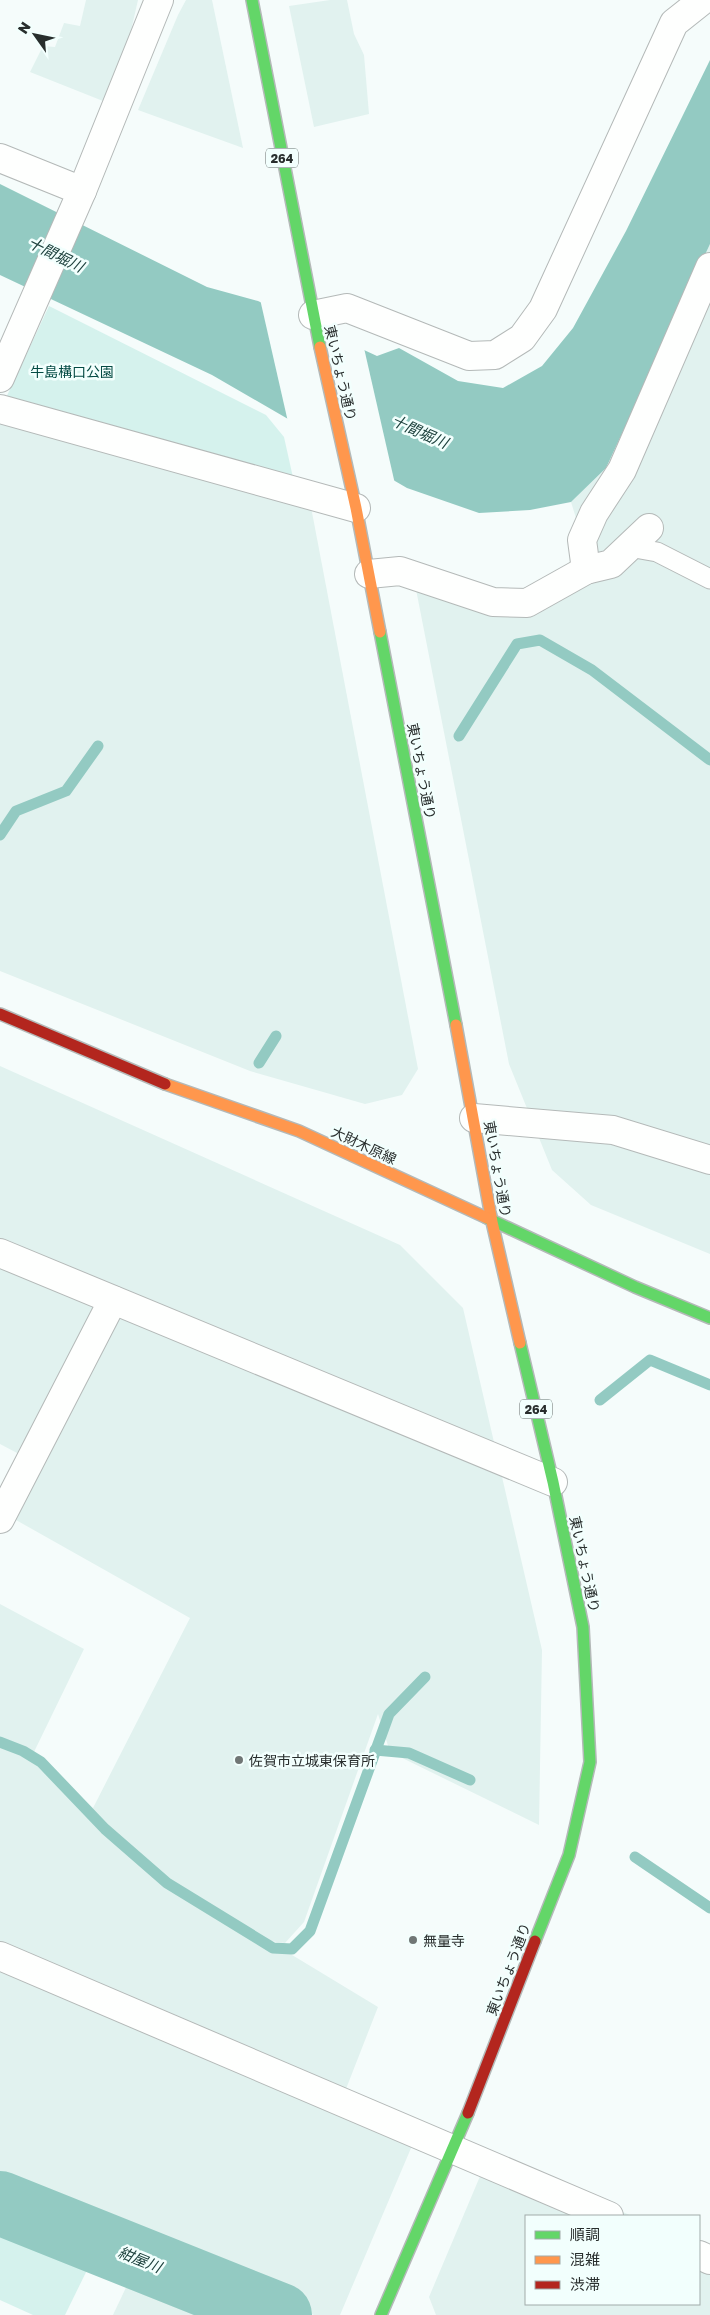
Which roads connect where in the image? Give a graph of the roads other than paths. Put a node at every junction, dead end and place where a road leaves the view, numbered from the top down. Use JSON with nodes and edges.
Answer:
{"nodes":[{"id":1,"x":160,"y":0,"type":"edge"},
{"id":2,"x":252,"y":0,"type":"edge"},
{"id":3,"x":703,"y":0,"type":"edge"},
{"id":4,"x":0,"y":158,"type":"edge"},
{"id":5,"x":78,"y":200,"type":"junction"},
{"id":6,"x":710,"y":267,"type":"edge"},
{"id":7,"x":313,"y":316,"type":"junction"},
{"id":8,"x":0,"y":378,"type":"edge"},
{"id":9,"x":0,"y":409,"type":"edge"},
{"id":10,"x":356,"y":508,"type":"junction"},
{"id":11,"x":649,"y":528,"type":"dead end"},
{"id":12,"x":628,"y":547,"type":"junction"},
{"id":13,"x":586,"y":570,"type":"junction"},
{"id":14,"x":369,"y":574,"type":"junction"},
{"id":15,"x":710,"y":578,"type":"edge"},
{"id":16,"x":0,"y":1014,"type":"edge"},
{"id":17,"x":474,"y":1118,"type":"junction"},
{"id":18,"x":710,"y":1160,"type":"edge"},
{"id":19,"x":492,"y":1222,"type":"junction"},
{"id":20,"x":0,"y":1253,"type":"edge"},
{"id":21,"x":113,"y":1300,"type":"junction"},
{"id":22,"x":710,"y":1318,"type":"edge"},
{"id":23,"x":553,"y":1482,"type":"junction"},
{"id":24,"x":0,"y":1519,"type":"edge"},
{"id":25,"x":0,"y":1956,"type":"edge"},
{"id":26,"x":453,"y":2151,"type":"junction"},
{"id":27,"x":607,"y":2215,"type":"edge"},
{"id":28,"x":381,"y":2315,"type":"edge"}],
"edges":[{"from":1,"to":5,"type":"street"},
{"from":2,"to":7,"type":"main road","name":"東いちょう通り","number":"264"},
{"from":3,"to":7,"type":"street"},
{"from":4,"to":5,"type":"street"},
{"from":5,"to":8,"type":"street"},
{"from":6,"to":13,"type":"street"},
{"from":7,"to":10,"type":"main road","name":"東いちょう通り","number":"264"},
{"from":9,"to":10,"type":"street"},
{"from":10,"to":14,"type":"main road","name":"東いちょう通り","number":"264"},
{"from":11,"to":12,"type":"street"},
{"from":12,"to":13,"type":"street"},
{"from":12,"to":15,"type":"lane"},
{"from":13,"to":14,"type":"street"},
{"from":14,"to":17,"type":"main road","name":"東いちょう通り","number":"264"},
{"from":16,"to":19,"type":"main road","name":"大財木原線"},
{"from":17,"to":18,"type":"street"},
{"from":17,"to":19,"type":"main road","name":"東いちょう通り","number":"264"},
{"from":19,"to":22,"type":"main road","name":"大財木原線"},
{"from":19,"to":23,"type":"main road","name":"東いちょう通り","number":"264"},
{"from":20,"to":21,"type":"street"},
{"from":21,"to":23,"type":"street"},
{"from":21,"to":24,"type":"street"},
{"from":23,"to":26,"type":"main road","name":"東いちょう通り","number":"264"},
{"from":25,"to":26,"type":"street"},
{"from":26,"to":27,"type":"street"},
{"from":26,"to":28,"type":"main road","name":"東いちょう通り","number":"264"}]}
